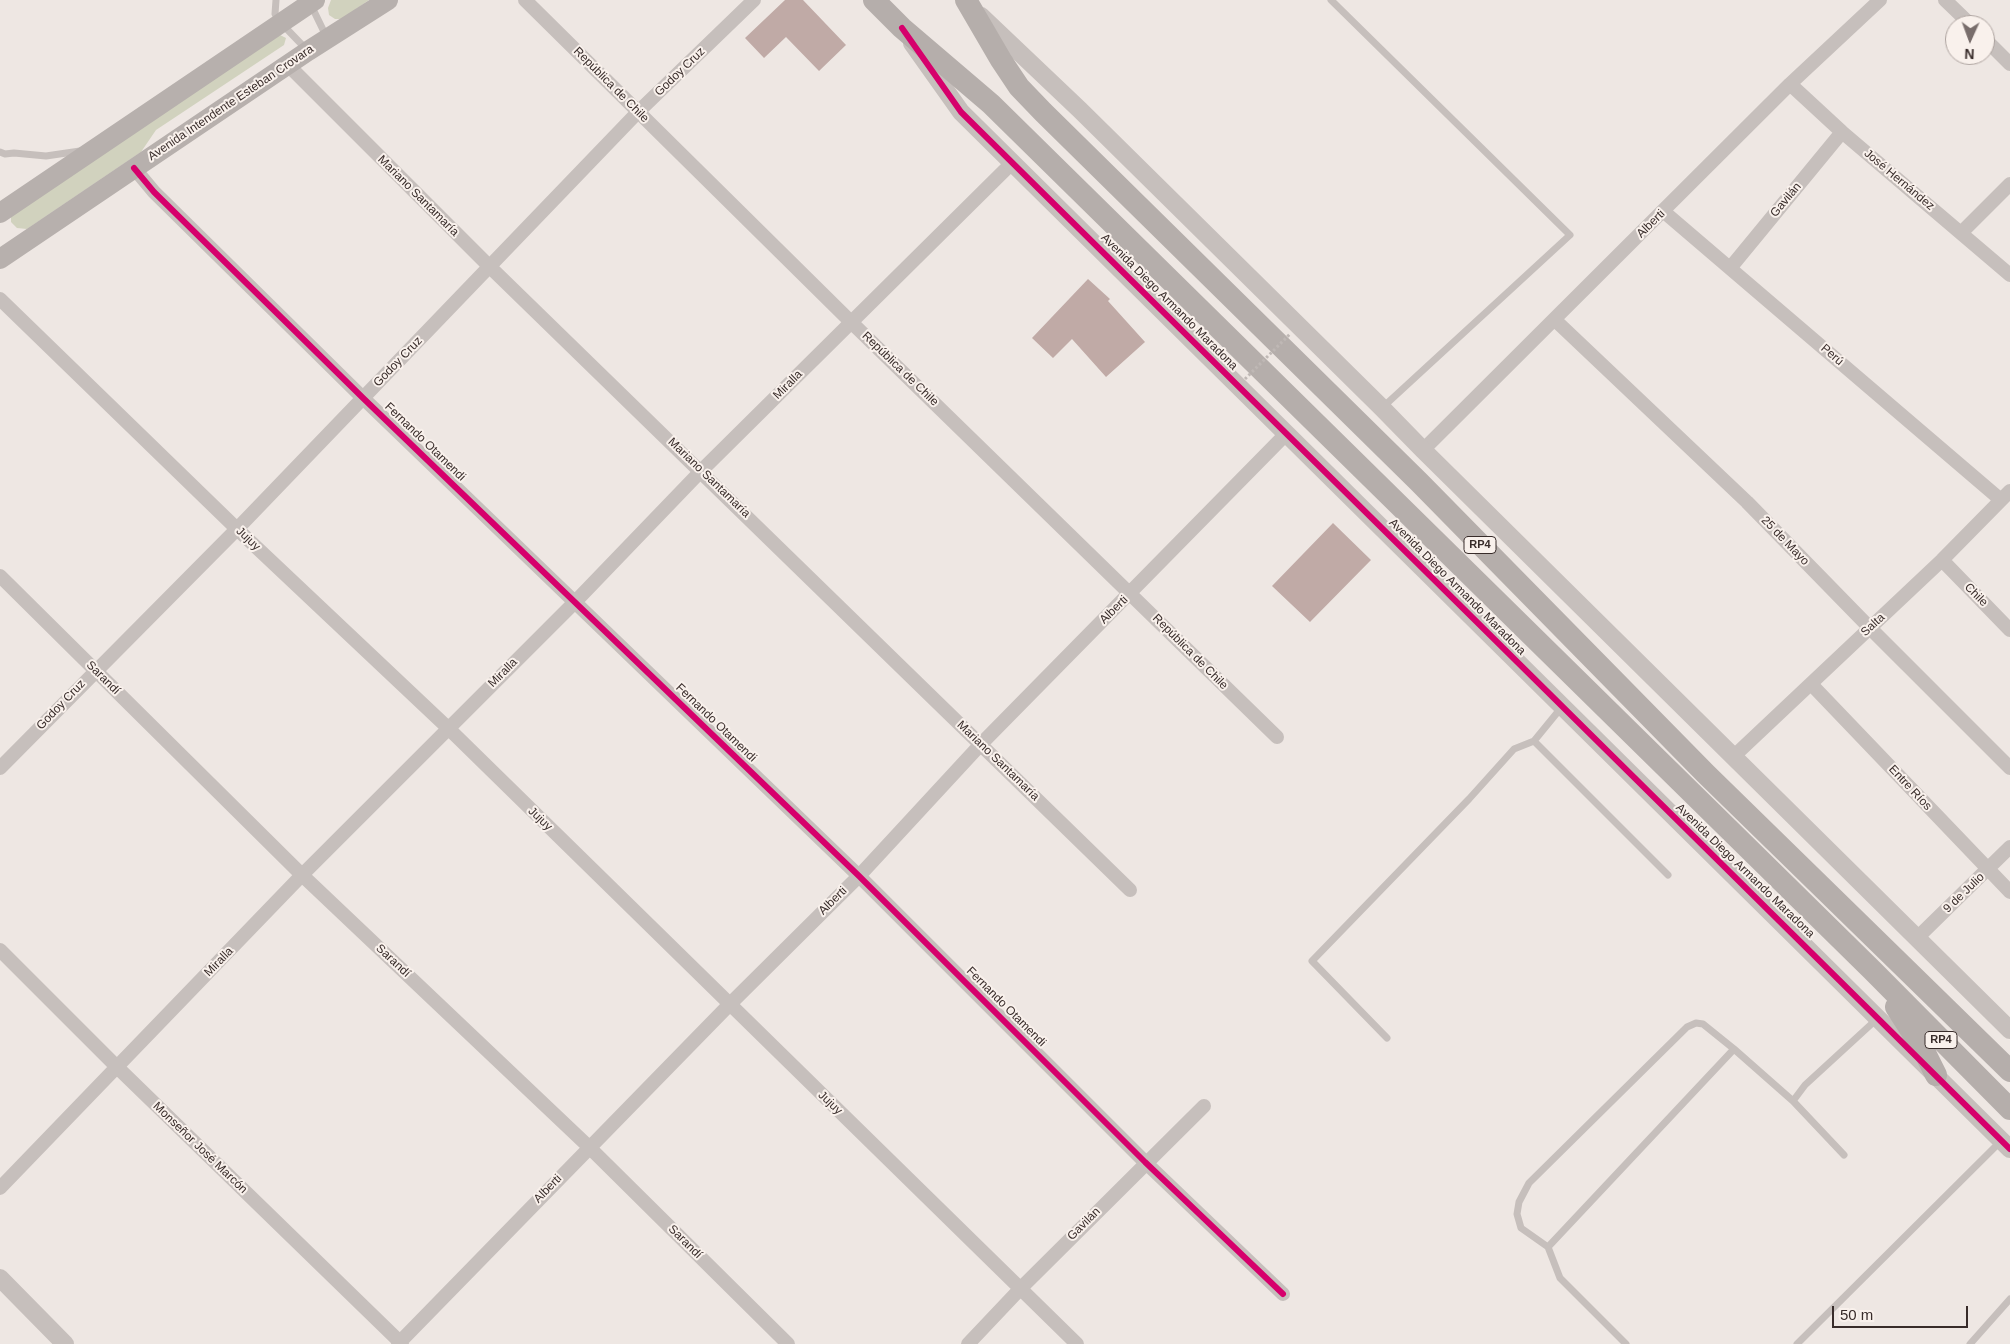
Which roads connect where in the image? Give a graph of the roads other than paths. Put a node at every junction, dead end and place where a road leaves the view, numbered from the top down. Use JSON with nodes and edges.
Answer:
{"nodes":[{"id":1,"x":276,"y":0,"type":"edge"},
{"id":2,"x":388,"y":0,"type":"edge"},
{"id":3,"x":524,"y":0,"type":"edge"},
{"id":4,"x":754,"y":0,"type":"edge"},
{"id":5,"x":865,"y":0,"type":"edge"},
{"id":6,"x":874,"y":0,"type":"edge"},
{"id":7,"x":1331,"y":0,"type":"edge"},
{"id":8,"x":1880,"y":0,"type":"edge"},
{"id":9,"x":1945,"y":0,"type":"edge"},
{"id":10,"x":312,"y":1,"type":"edge"},
{"id":11,"x":967,"y":2,"type":"edge"},
{"id":12,"x":1961,"y":15,"type":"edge"},
{"id":13,"x":280,"y":23,"type":"junction"},
{"id":14,"x":896,"y":23,"type":"junction"},
{"id":15,"x":327,"y":39,"type":"junction"},
{"id":16,"x":1995,"y":49,"type":"edge"},
{"id":17,"x":308,"y":51,"type":"junction"},
{"id":18,"x":2010,"y":64,"type":"edge"},
{"id":19,"x":288,"y":65,"type":"junction"},
{"id":20,"x":1790,"y":84,"type":"junction"},
{"id":21,"x":638,"y":112,"type":"junction"},
{"id":22,"x":1842,"y":132,"type":"junction"},
{"id":23,"x":93,"y":149,"type":"junction"},
{"id":24,"x":0,"y":152,"type":"edge"},
{"id":25,"x":1012,"y":163,"type":"junction"},
{"id":26,"x":134,"y":168,"type":"junction"},
{"id":27,"x":2010,"y":184,"type":"edge"},
{"id":28,"x":1663,"y":211,"type":"junction"},
{"id":29,"x":0,"y":214,"type":"edge"},
{"id":30,"x":1962,"y":233,"type":"junction"},
{"id":31,"x":0,"y":259,"type":"edge"},
{"id":32,"x":490,"y":267,"type":"junction"},
{"id":33,"x":1730,"y":267,"type":"junction"},
{"id":34,"x":2010,"y":275,"type":"edge"},
{"id":35,"x":0,"y":299,"type":"edge"},
{"id":36,"x":1555,"y":320,"type":"junction"},
{"id":37,"x":851,"y":322,"type":"junction"},
{"id":38,"x":363,"y":398,"type":"junction"},
{"id":39,"x":1382,"y":408,"type":"junction"},
{"id":40,"x":1286,"y":434,"type":"junction"},
{"id":41,"x":1423,"y":450,"type":"junction"},
{"id":42,"x":701,"y":471,"type":"junction"},
{"id":43,"x":2005,"y":496,"type":"edge"},
{"id":44,"x":237,"y":529,"type":"junction"},
{"id":45,"x":1942,"y":560,"type":"junction"},
{"id":46,"x":0,"y":576,"type":"edge"},
{"id":47,"x":1131,"y":594,"type":"junction"},
{"id":48,"x":575,"y":602,"type":"junction"},
{"id":49,"x":1870,"y":628,"type":"junction"},
{"id":50,"x":2010,"y":630,"type":"edge"},
{"id":51,"x":95,"y":670,"type":"junction"},
{"id":52,"x":1811,"y":684,"type":"junction"},
{"id":53,"x":1562,"y":707,"type":"junction"},
{"id":54,"x":448,"y":728,"type":"junction"},
{"id":55,"x":1277,"y":737,"type":"dead end"},
{"id":56,"x":1534,"y":741,"type":"junction"},
{"id":57,"x":981,"y":744,"type":"junction"},
{"id":58,"x":1733,"y":757,"type":"junction"},
{"id":59,"x":0,"y":768,"type":"edge"},
{"id":60,"x":2010,"y":768,"type":"edge"},
{"id":61,"x":2010,"y":847,"type":"edge"},
{"id":62,"x":1988,"y":870,"type":"junction"},
{"id":63,"x":302,"y":875,"type":"junction"},
{"id":64,"x":1668,"y":875,"type":"dead end"},
{"id":65,"x":859,"y":876,"type":"junction"},
{"id":66,"x":1130,"y":890,"type":"dead end"},
{"id":67,"x":2010,"y":892,"type":"edge"},
{"id":68,"x":1917,"y":938,"type":"junction"},
{"id":69,"x":0,"y":950,"type":"edge"},
{"id":70,"x":1872,"y":970,"type":"junction"},
{"id":71,"x":729,"y":1005,"type":"junction"},
{"id":72,"x":1878,"y":1018,"type":"junction"},
{"id":73,"x":2010,"y":1030,"type":"edge"},
{"id":74,"x":1387,"y":1038,"type":"dead end"},
{"id":75,"x":1734,"y":1049,"type":"junction"},
{"id":76,"x":117,"y":1067,"type":"junction"},
{"id":77,"x":2010,"y":1071,"type":"edge"},
{"id":78,"x":1936,"y":1075,"type":"junction"},
{"id":79,"x":1793,"y":1101,"type":"junction"},
{"id":80,"x":1204,"y":1106,"type":"dead end"},
{"id":81,"x":2010,"y":1109,"type":"edge"},
{"id":82,"x":2006,"y":1145,"type":"edge"},
{"id":83,"x":589,"y":1147,"type":"junction"},
{"id":84,"x":1844,"y":1155,"type":"dead end"},
{"id":85,"x":1145,"y":1162,"type":"junction"},
{"id":86,"x":0,"y":1188,"type":"edge"},
{"id":87,"x":1548,"y":1247,"type":"junction"},
{"id":88,"x":0,"y":1278,"type":"edge"},
{"id":89,"x":1021,"y":1288,"type":"junction"},
{"id":90,"x":1283,"y":1294,"type":"dead end"},
{"id":91,"x":2010,"y":1299,"type":"edge"},
{"id":92,"x":400,"y":1343,"type":"edge"},
{"id":93,"x":66,"y":1344,"type":"edge"},
{"id":94,"x":788,"y":1344,"type":"edge"},
{"id":95,"x":968,"y":1344,"type":"edge"},
{"id":96,"x":1077,"y":1344,"type":"edge"},
{"id":97,"x":1626,"y":1344,"type":"edge"},
{"id":98,"x":1797,"y":1344,"type":"edge"},
{"id":99,"x":1970,"y":1344,"type":"edge"}],
"edges":[{"from":1,"to":13,"type":"lane"},
{"from":2,"to":15,"type":"main road","name":"Avenida Intendente Esteban Crovara"},
{"from":3,"to":21,"type":"street","name":"República de Chile"},
{"from":4,"to":21,"type":"street","name":"Godoy Cruz"},
{"from":5,"to":14,"type":"main road"},
{"from":6,"to":14,"type":"main road","name":"Avenida Diego Armando Maradona","number":"RP4"},
{"from":7,"to":39,"type":"lane"},
{"from":8,"to":20,"type":"street","name":"Alberti"},
{"from":9,"to":12,"type":"street"},
{"from":10,"to":13,"type":"main road"},
{"from":10,"to":15,"type":"lane"},
{"from":11,"to":39,"type":"street"},
{"from":11,"to":77,"type":"main road","number":"RP4"},
{"from":13,"to":17,"type":"lane"},
{"from":13,"to":23,"type":"main road"},
{"from":14,"to":25,"type":"street","name":"Avenida Diego Armando Maradona"},
{"from":14,"to":70,"type":"main road","name":"Avenida Diego Armando Maradona","number":"RP4"},
{"from":15,"to":17,"type":"main road","name":"Avenida Intendente Esteban Crovara"},
{"from":16,"to":18,"type":"street"},
{"from":17,"to":19,"type":"main road","name":"Avenida Intendente Esteban Crovara"},
{"from":19,"to":26,"type":"main road","name":"Avenida Intendente Esteban Crovara"},
{"from":19,"to":32,"type":"street","name":"Mariano Santamaría"},
{"from":20,"to":22,"type":"street","name":"José Hernández"},
{"from":20,"to":28,"type":"street","name":"Alberti"},
{"from":21,"to":32,"type":"street","name":"Godoy Cruz"},
{"from":21,"to":37,"type":"street","name":"República de Chile"},
{"from":22,"to":30,"type":"street","name":"José Hernández"},
{"from":22,"to":33,"type":"street","name":"Gavilán"},
{"from":23,"to":24,"type":"lane"},
{"from":23,"to":29,"type":"main road"},
{"from":25,"to":37,"type":"street","name":"Miralla"},
{"from":25,"to":40,"type":"street","name":"Avenida Diego Armando Maradona"},
{"from":26,"to":31,"type":"main road","name":"Avenida Intendente Esteban Crovara"},
{"from":26,"to":38,"type":"street","name":"Fernando Otamendi"},
{"from":27,"to":30,"type":"street"},
{"from":28,"to":33,"type":"street","name":"Perú"},
{"from":28,"to":36,"type":"street","name":"Alberti"},
{"from":30,"to":34,"type":"street","name":"José Hernández"},
{"from":32,"to":38,"type":"street","name":"Godoy Cruz"},
{"from":32,"to":42,"type":"street","name":"Mariano Santamaría"},
{"from":33,"to":43,"type":"street","name":"Perú"},
{"from":35,"to":44,"type":"street","name":"Jujuy"},
{"from":36,"to":41,"type":"street","name":"Alberti"},
{"from":36,"to":49,"type":"street","name":"25 de Mayo"},
{"from":37,"to":42,"type":"street","name":"Miralla"},
{"from":37,"to":47,"type":"street","name":"República de Chile"},
{"from":38,"to":44,"type":"street","name":"Godoy Cruz"},
{"from":38,"to":48,"type":"street","name":"Fernando Otamendi"},
{"from":39,"to":41,"type":"street"},
{"from":40,"to":47,"type":"street","name":"Alberti"},
{"from":40,"to":53,"type":"street","name":"Avenida Diego Armando Maradona"},
{"from":41,"to":58,"type":"street"},
{"from":42,"to":48,"type":"street","name":"Miralla"},
{"from":42,"to":57,"type":"street","name":"Mariano Santamaría"},
{"from":43,"to":45,"type":"street","name":"Salta"},
{"from":44,"to":51,"type":"street","name":"Godoy Cruz"},
{"from":44,"to":54,"type":"street","name":"Jujuy"},
{"from":45,"to":49,"type":"street","name":"Salta"},
{"from":45,"to":50,"type":"street","name":"Chile"},
{"from":46,"to":51,"type":"street","name":"Sarandí"},
{"from":47,"to":55,"type":"street","name":"República de Chile"},
{"from":47,"to":57,"type":"street","name":"Alberti"},
{"from":48,"to":54,"type":"street","name":"Miralla"},
{"from":48,"to":65,"type":"street","name":"Fernando Otamendi"},
{"from":49,"to":52,"type":"street","name":"Salta"},
{"from":49,"to":60,"type":"street","name":"25 de Mayo"},
{"from":51,"to":59,"type":"street","name":"Godoy Cruz"},
{"from":51,"to":63,"type":"street","name":"Sarandí"},
{"from":52,"to":58,"type":"street","name":"Salta"},
{"from":52,"to":62,"type":"street","name":"Entre Ríos"},
{"from":53,"to":56,"type":"lane"},
{"from":53,"to":72,"type":"street","name":"Avenida Diego Armando Maradona"},
{"from":54,"to":63,"type":"street","name":"Miralla"},
{"from":54,"to":71,"type":"street","name":"Jujuy"},
{"from":56,"to":64,"type":"lane"},
{"from":56,"to":74,"type":"lane"},
{"from":57,"to":65,"type":"street","name":"Alberti"},
{"from":57,"to":66,"type":"street","name":"Mariano Santamaría"},
{"from":58,"to":68,"type":"street"},
{"from":61,"to":62,"type":"street","name":"9 de Julio"},
{"from":62,"to":67,"type":"street","name":"Entre Ríos"},
{"from":62,"to":68,"type":"street","name":"9 de Julio"},
{"from":63,"to":76,"type":"street","name":"Miralla"},
{"from":63,"to":83,"type":"street","name":"Sarandí"},
{"from":65,"to":71,"type":"street","name":"Alberti"},
{"from":65,"to":85,"type":"street","name":"Fernando Otamendi"},
{"from":68,"to":73,"type":"street"},
{"from":69,"to":76,"type":"street","name":"Monseñor José Marcón"},
{"from":70,"to":78,"type":"main road"},
{"from":70,"to":81,"type":"main road","name":"Avenida Diego Armando Maradona","number":"RP4"},
{"from":71,"to":83,"type":"street","name":"Alberti"},
{"from":71,"to":89,"type":"street","name":"Jujuy"},
{"from":72,"to":78,"type":"street","name":"Avenida Diego Armando Maradona"},
{"from":72,"to":79,"type":"lane"},
{"from":75,"to":79,"type":"lane"},
{"from":75,"to":87,"type":"lane"},
{"from":75,"to":87,"type":"lane"},
{"from":76,"to":86,"type":"street","name":"Miralla"},
{"from":76,"to":92,"type":"street","name":"Monseñor José Marcón"},
{"from":78,"to":82,"type":"street","name":"Avenida Diego Armando Maradona"},
{"from":79,"to":84,"type":"lane"},
{"from":80,"to":85,"type":"street","name":"Gavilán"},
{"from":82,"to":98,"type":"lane"},
{"from":83,"to":92,"type":"street","name":"Alberti"},
{"from":83,"to":94,"type":"street","name":"Sarandí"},
{"from":85,"to":89,"type":"street","name":"Gavilán"},
{"from":85,"to":90,"type":"street","name":"Fernando Otamendi"},
{"from":87,"to":97,"type":"lane"},
{"from":88,"to":93,"type":"street"},
{"from":89,"to":95,"type":"street","name":"Gavilán"},
{"from":89,"to":96,"type":"street","name":"Jujuy"},
{"from":91,"to":99,"type":"lane"}]}
